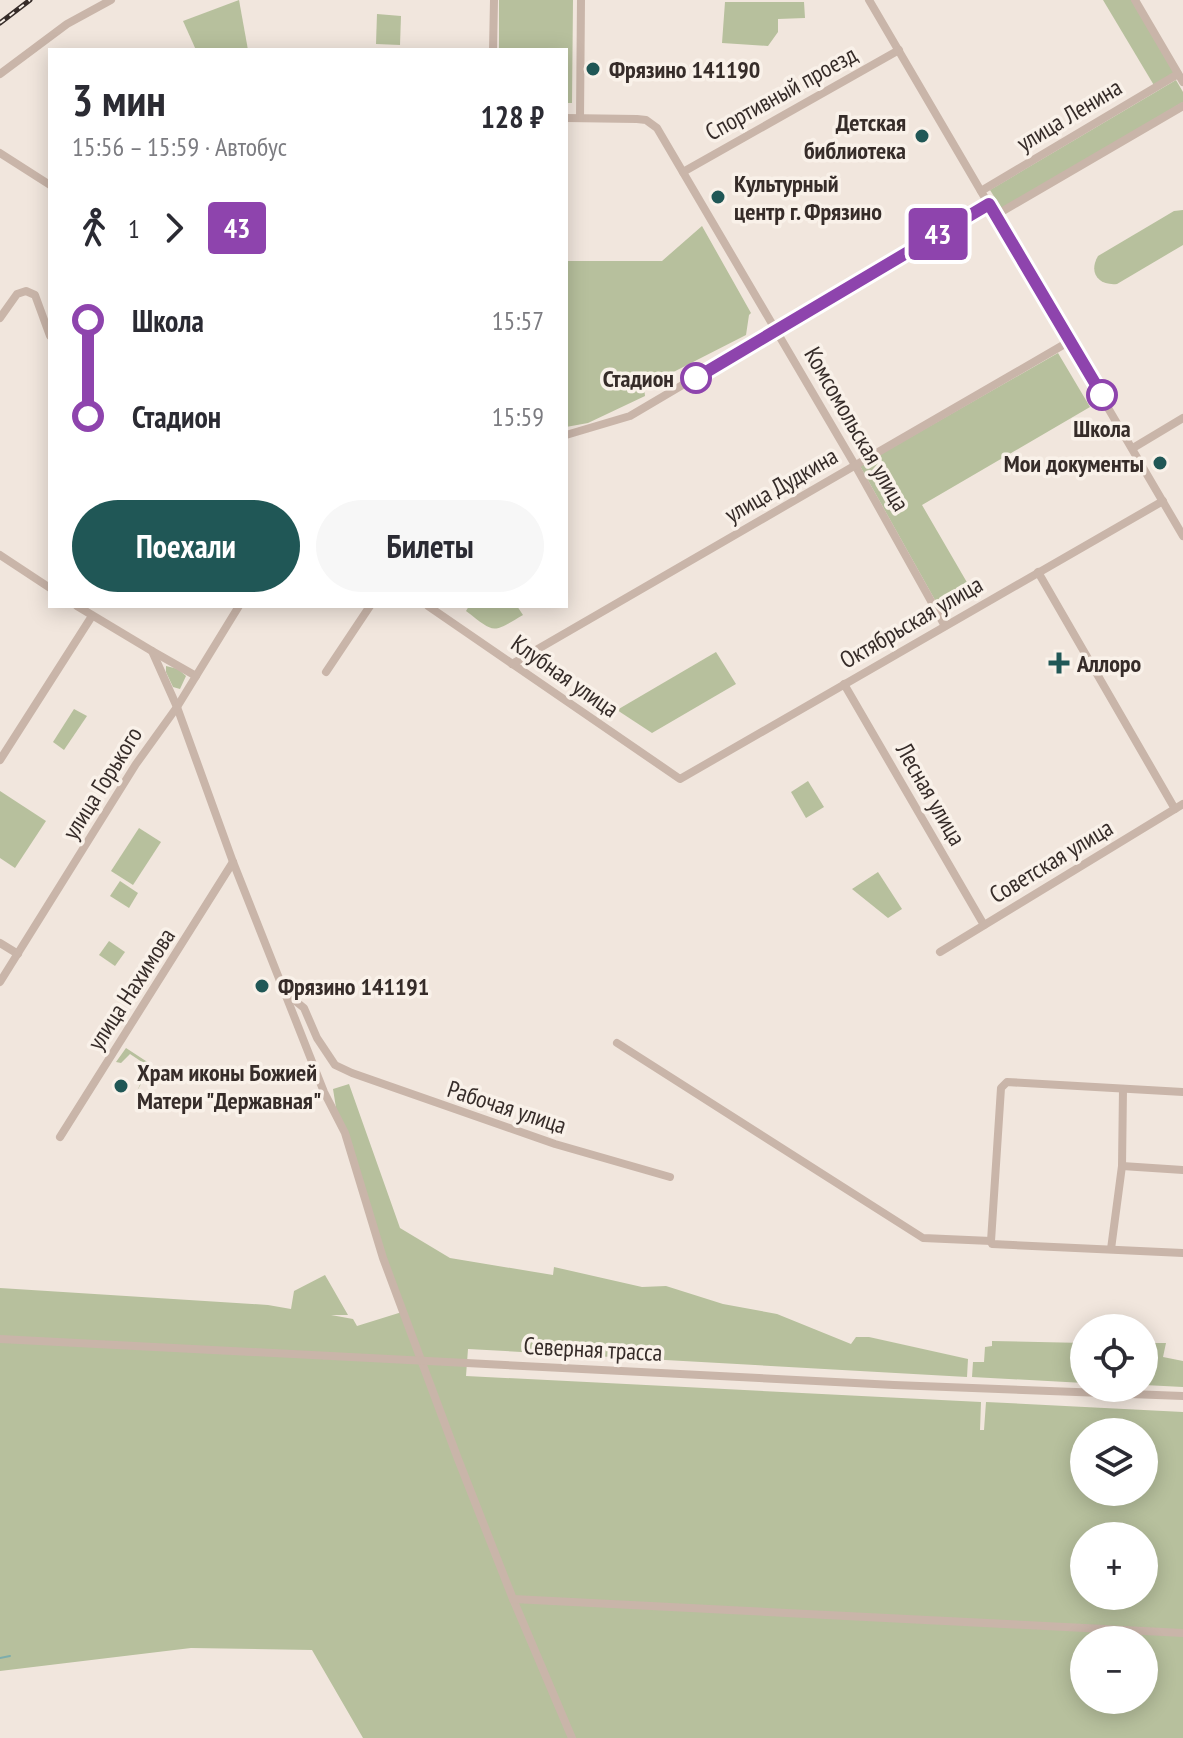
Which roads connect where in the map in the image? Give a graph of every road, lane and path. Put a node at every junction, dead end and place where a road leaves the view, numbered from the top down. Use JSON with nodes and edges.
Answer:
{"nodes":[{"id":1,"x":111,"y":0,"type":"edge"},
{"id":2,"x":494,"y":0,"type":"edge"},
{"id":3,"x":581,"y":0,"type":"edge"},
{"id":4,"x":869,"y":0,"type":"edge"},
{"id":5,"x":1135,"y":0,"type":"edge"},
{"id":6,"x":493,"y":48,"type":"edge"},
{"id":7,"x":899,"y":50,"type":"junction"},
{"id":8,"x":0,"y":74,"type":"edge"},
{"id":9,"x":1180,"y":78,"type":"edge"},
{"id":10,"x":1183,"y":106,"type":"edge"},
{"id":11,"x":568,"y":118,"type":"edge"},
{"id":12,"x":580,"y":118,"type":"junction"},
{"id":13,"x":0,"y":153,"type":"edge"},
{"id":14,"x":683,"y":172,"type":"junction"},
{"id":15,"x":48,"y":184,"type":"edge"},
{"id":16,"x":981,"y":191,"type":"junction"},
{"id":17,"x":989,"y":204,"type":"junction"},
{"id":18,"x":996,"y":215,"type":"junction"},
{"id":19,"x":0,"y":318,"type":"edge"},
{"id":20,"x":48,"y":331,"type":"edge"},
{"id":21,"x":776,"y":331,"type":"junction"},
{"id":22,"x":1070,"y":341,"type":"junction"},
{"id":23,"x":1183,"y":418,"type":"edge"},
{"id":24,"x":568,"y":434,"type":"edge"},
{"id":25,"x":1133,"y":448,"type":"junction"},
{"id":26,"x":855,"y":465,"type":"junction"},
{"id":27,"x":1163,"y":501,"type":"junction"},
{"id":28,"x":1183,"y":536,"type":"edge"},
{"id":29,"x":0,"y":555,"type":"edge"},
{"id":30,"x":1038,"y":572,"type":"junction"},
{"id":31,"x":48,"y":587,"type":"edge"},
{"id":32,"x":80,"y":608,"type":"edge"},
{"id":33,"x":238,"y":608,"type":"edge"},
{"id":34,"x":369,"y":608,"type":"edge"},
{"id":35,"x":431,"y":608,"type":"edge"},
{"id":36,"x":92,"y":616,"type":"junction"},
{"id":37,"x":945,"y":626,"type":"junction"},
{"id":38,"x":152,"y":651,"type":"junction"},
{"id":39,"x":512,"y":664,"type":"junction"},
{"id":40,"x":326,"y":672,"type":"dead end"},
{"id":41,"x":196,"y":676,"type":"junction"},
{"id":42,"x":844,"y":684,"type":"junction"},
{"id":43,"x":177,"y":707,"type":"junction"},
{"id":44,"x":1,"y":755,"type":"edge"},
{"id":45,"x":680,"y":779,"type":"joint"},
{"id":46,"x":1179,"y":807,"type":"edge"},
{"id":47,"x":233,"y":862,"type":"junction"},
{"id":48,"x":984,"y":925,"type":"junction"},
{"id":49,"x":0,"y":943,"type":"edge"},
{"id":50,"x":940,"y":952,"type":"dead end"},
{"id":51,"x":18,"y":954,"type":"junction"},
{"id":52,"x":0,"y":982,"type":"edge"},
{"id":53,"x":287,"y":995,"type":"junction"},
{"id":54,"x":617,"y":1043,"type":"dead end"},
{"id":55,"x":335,"y":1065,"type":"junction"},
{"id":56,"x":317,"y":1072,"type":"junction"},
{"id":57,"x":1123,"y":1089,"type":"junction"},
{"id":58,"x":1183,"y":1092,"type":"edge"},
{"id":59,"x":60,"y":1137,"type":"dead end"},
{"id":60,"x":1122,"y":1166,"type":"junction"},
{"id":61,"x":1183,"y":1170,"type":"edge"},
{"id":62,"x":670,"y":1177,"type":"dead end"},
{"id":63,"x":991,"y":1241,"type":"junction"},
{"id":64,"x":1111,"y":1249,"type":"junction"},
{"id":65,"x":1183,"y":1253,"type":"edge"},
{"id":66,"x":0,"y":1339,"type":"edge"},
{"id":67,"x":422,"y":1359,"type":"junction"},
{"id":68,"x":1183,"y":1396,"type":"edge"},
{"id":69,"x":513,"y":1599,"type":"junction"},
{"id":70,"x":1183,"y":1633,"type":"edge"},
{"id":71,"x":572,"y":1738,"type":"edge"}],
"edges":[{"from":1,"to":8,"type":"street"},
{"from":2,"to":6,"type":"street"},
{"from":3,"to":12,"type":"street"},
{"from":4,"to":7,"type":"street"},
{"from":5,"to":9,"type":"street"},
{"from":7,"to":14,"type":"street","name":"Спортивный проезд"},
{"from":7,"to":16,"type":"street"},
{"from":9,"to":16,"type":"street","name":"улица Ленина"},
{"from":10,"to":18,"type":"street","name":"улица Ленина"},
{"from":11,"to":12,"type":"street","name":"Комсомольская улица"},
{"from":12,"to":14,"type":"street","name":"Комсомольская улица"},
{"from":13,"to":15,"type":"street"},
{"from":14,"to":21,"type":"street","name":"Комсомольская улица"},
{"from":16,"to":17,"type":"street"},
{"from":17,"to":18,"type":"street"},
{"from":17,"to":21,"type":"street"},
{"from":18,"to":22,"type":"street"},
{"from":19,"to":20,"type":"street"},
{"from":21,"to":24,"type":"street"},
{"from":21,"to":26,"type":"street","name":"Комсомольская улица"},
{"from":22,"to":25,"type":"street"},
{"from":22,"to":26,"type":"street","name":"улица Дудкина"},
{"from":23,"to":25,"type":"street"},
{"from":25,"to":27,"type":"street"},
{"from":26,"to":37,"type":"street","name":"Комсомольская улица"},
{"from":26,"to":39,"type":"street","name":"улица Дудкина"},
{"from":27,"to":28,"type":"street"},
{"from":27,"to":30,"type":"street","name":"Октябрьская улица"},
{"from":29,"to":31,"type":"street"},
{"from":30,"to":37,"type":"street","name":"Октябрьская улица"},
{"from":30,"to":46,"type":"street"},
{"from":32,"to":36,"type":"street"},
{"from":33,"to":41,"type":"street","name":"улица Горького"},
{"from":34,"to":40,"type":"street"},
{"from":35,"to":39,"type":"street","name":"Клубная улица"},
{"from":36,"to":38,"type":"street"},
{"from":36,"to":44,"type":"street"},
{"from":37,"to":42,"type":"street","name":"Октябрьская улица"},
{"from":38,"to":41,"type":"street"},
{"from":38,"to":43,"type":"street"},
{"from":39,"to":45,"type":"street","name":"Клубная улица"},
{"from":41,"to":43,"type":"street","name":"улица Горького"},
{"from":42,"to":45,"type":"street","name":"Октябрьская улица"},
{"from":42,"to":48,"type":"street","name":"Лесная улица"},
{"from":43,"to":47,"type":"street"},
{"from":43,"to":51,"type":"street","name":"улица Горького"},
{"from":46,"to":48,"type":"street","name":"Советская улица"},
{"from":47,"to":53,"type":"street"},
{"from":47,"to":59,"type":"street","name":"улица Нахимова"},
{"from":48,"to":50,"type":"street","name":"Советская улица"},
{"from":49,"to":51,"type":"street"},
{"from":51,"to":52,"type":"street","name":"улица Горького"},
{"from":53,"to":55,"type":"street"},
{"from":53,"to":56,"type":"street"},
{"from":54,"to":63,"type":"street"},
{"from":55,"to":56,"type":"street"},
{"from":55,"to":62,"type":"street","name":"Рабочая улица"},
{"from":56,"to":67,"type":"street"},
{"from":57,"to":58,"type":"street"},
{"from":57,"to":60,"type":"street"},
{"from":57,"to":63,"type":"street"},
{"from":60,"to":61,"type":"street"},
{"from":60,"to":64,"type":"street"},
{"from":63,"to":64,"type":"street"},
{"from":64,"to":65,"type":"street"},
{"from":66,"to":67,"type":"street","name":"Северная трасса"},
{"from":67,"to":68,"type":"street","name":"Северная трасса"},
{"from":67,"to":69,"type":"street"},
{"from":69,"to":70,"type":"street"},
{"from":69,"to":71,"type":"street"}]}
